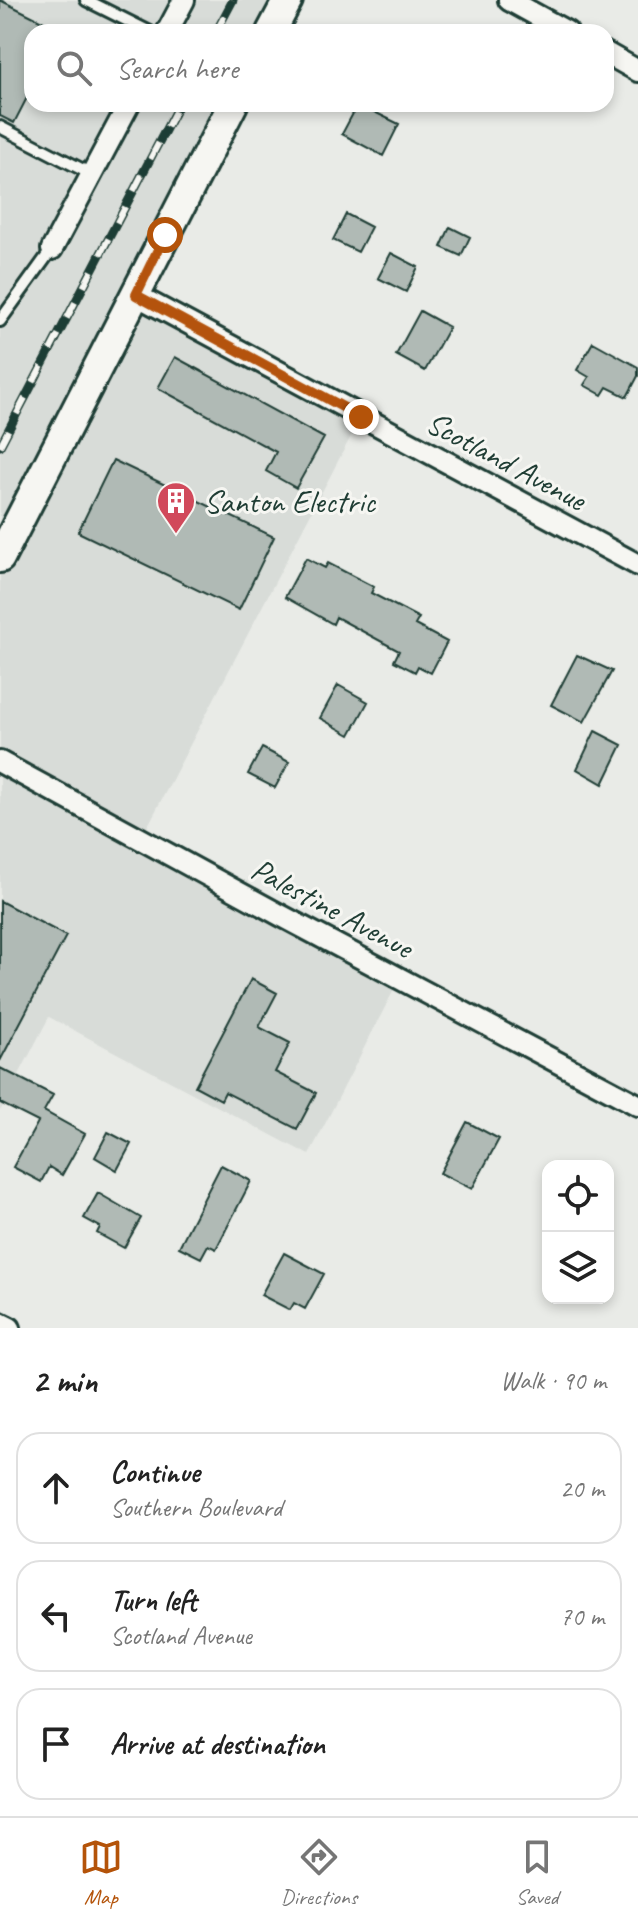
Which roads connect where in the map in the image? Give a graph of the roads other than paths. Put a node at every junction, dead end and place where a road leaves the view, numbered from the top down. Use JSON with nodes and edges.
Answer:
{"nodes":[{"id":1,"x":86,"y":0,"type":"edge"},
{"id":2,"x":184,"y":0,"type":"edge"},
{"id":3,"x":288,"y":0,"type":"edge"},
{"id":4,"x":509,"y":0,"type":"edge"},
{"id":5,"x":134,"y":24,"type":"edge"},
{"id":6,"x":171,"y":24,"type":"edge"},
{"id":7,"x":275,"y":24,"type":"edge"},
{"id":8,"x":552,"y":24,"type":"edge"},
{"id":9,"x":614,"y":58,"type":"edge"},
{"id":10,"x":638,"y":71,"type":"edge"},
{"id":11,"x":125,"y":112,"type":"edge"},
{"id":12,"x":229,"y":112,"type":"edge"},
{"id":13,"x":0,"y":127,"type":"edge"},
{"id":14,"x":91,"y":174,"type":"junction"},
{"id":15,"x":52,"y":249,"type":"joint"},
{"id":16,"x":136,"y":295,"type":"junction"},
{"id":17,"x":0,"y":321,"type":"edge"},
{"id":18,"x":0,"y":558,"type":"edge"},
{"id":19,"x":638,"y":565,"type":"edge"},
{"id":20,"x":0,"y":762,"type":"edge"},
{"id":21,"x":638,"y":1105,"type":"edge"},
{"id":22,"x":0,"y":1323,"type":"edge"},
{"id":23,"x":10,"y":1328,"type":"edge"}],
"edges":[{"from":1,"to":5,"type":"lane"},
{"from":2,"to":6,"type":"street"},
{"from":3,"to":7,"type":"street"},
{"from":4,"to":8,"type":"street"},
{"from":9,"to":10,"type":"street"},
{"from":11,"to":14,"type":"street"},
{"from":12,"to":16,"type":"street"},
{"from":13,"to":14,"type":"lane"},
{"from":14,"to":15,"type":"street"},
{"from":15,"to":17,"type":"lane"},
{"from":16,"to":18,"type":"street"},
{"from":16,"to":19,"type":"street","name":"Scotland Avenue"},
{"from":20,"to":21,"type":"street","name":"Palestine Avenue"},
{"from":22,"to":23,"type":"street"}]}
